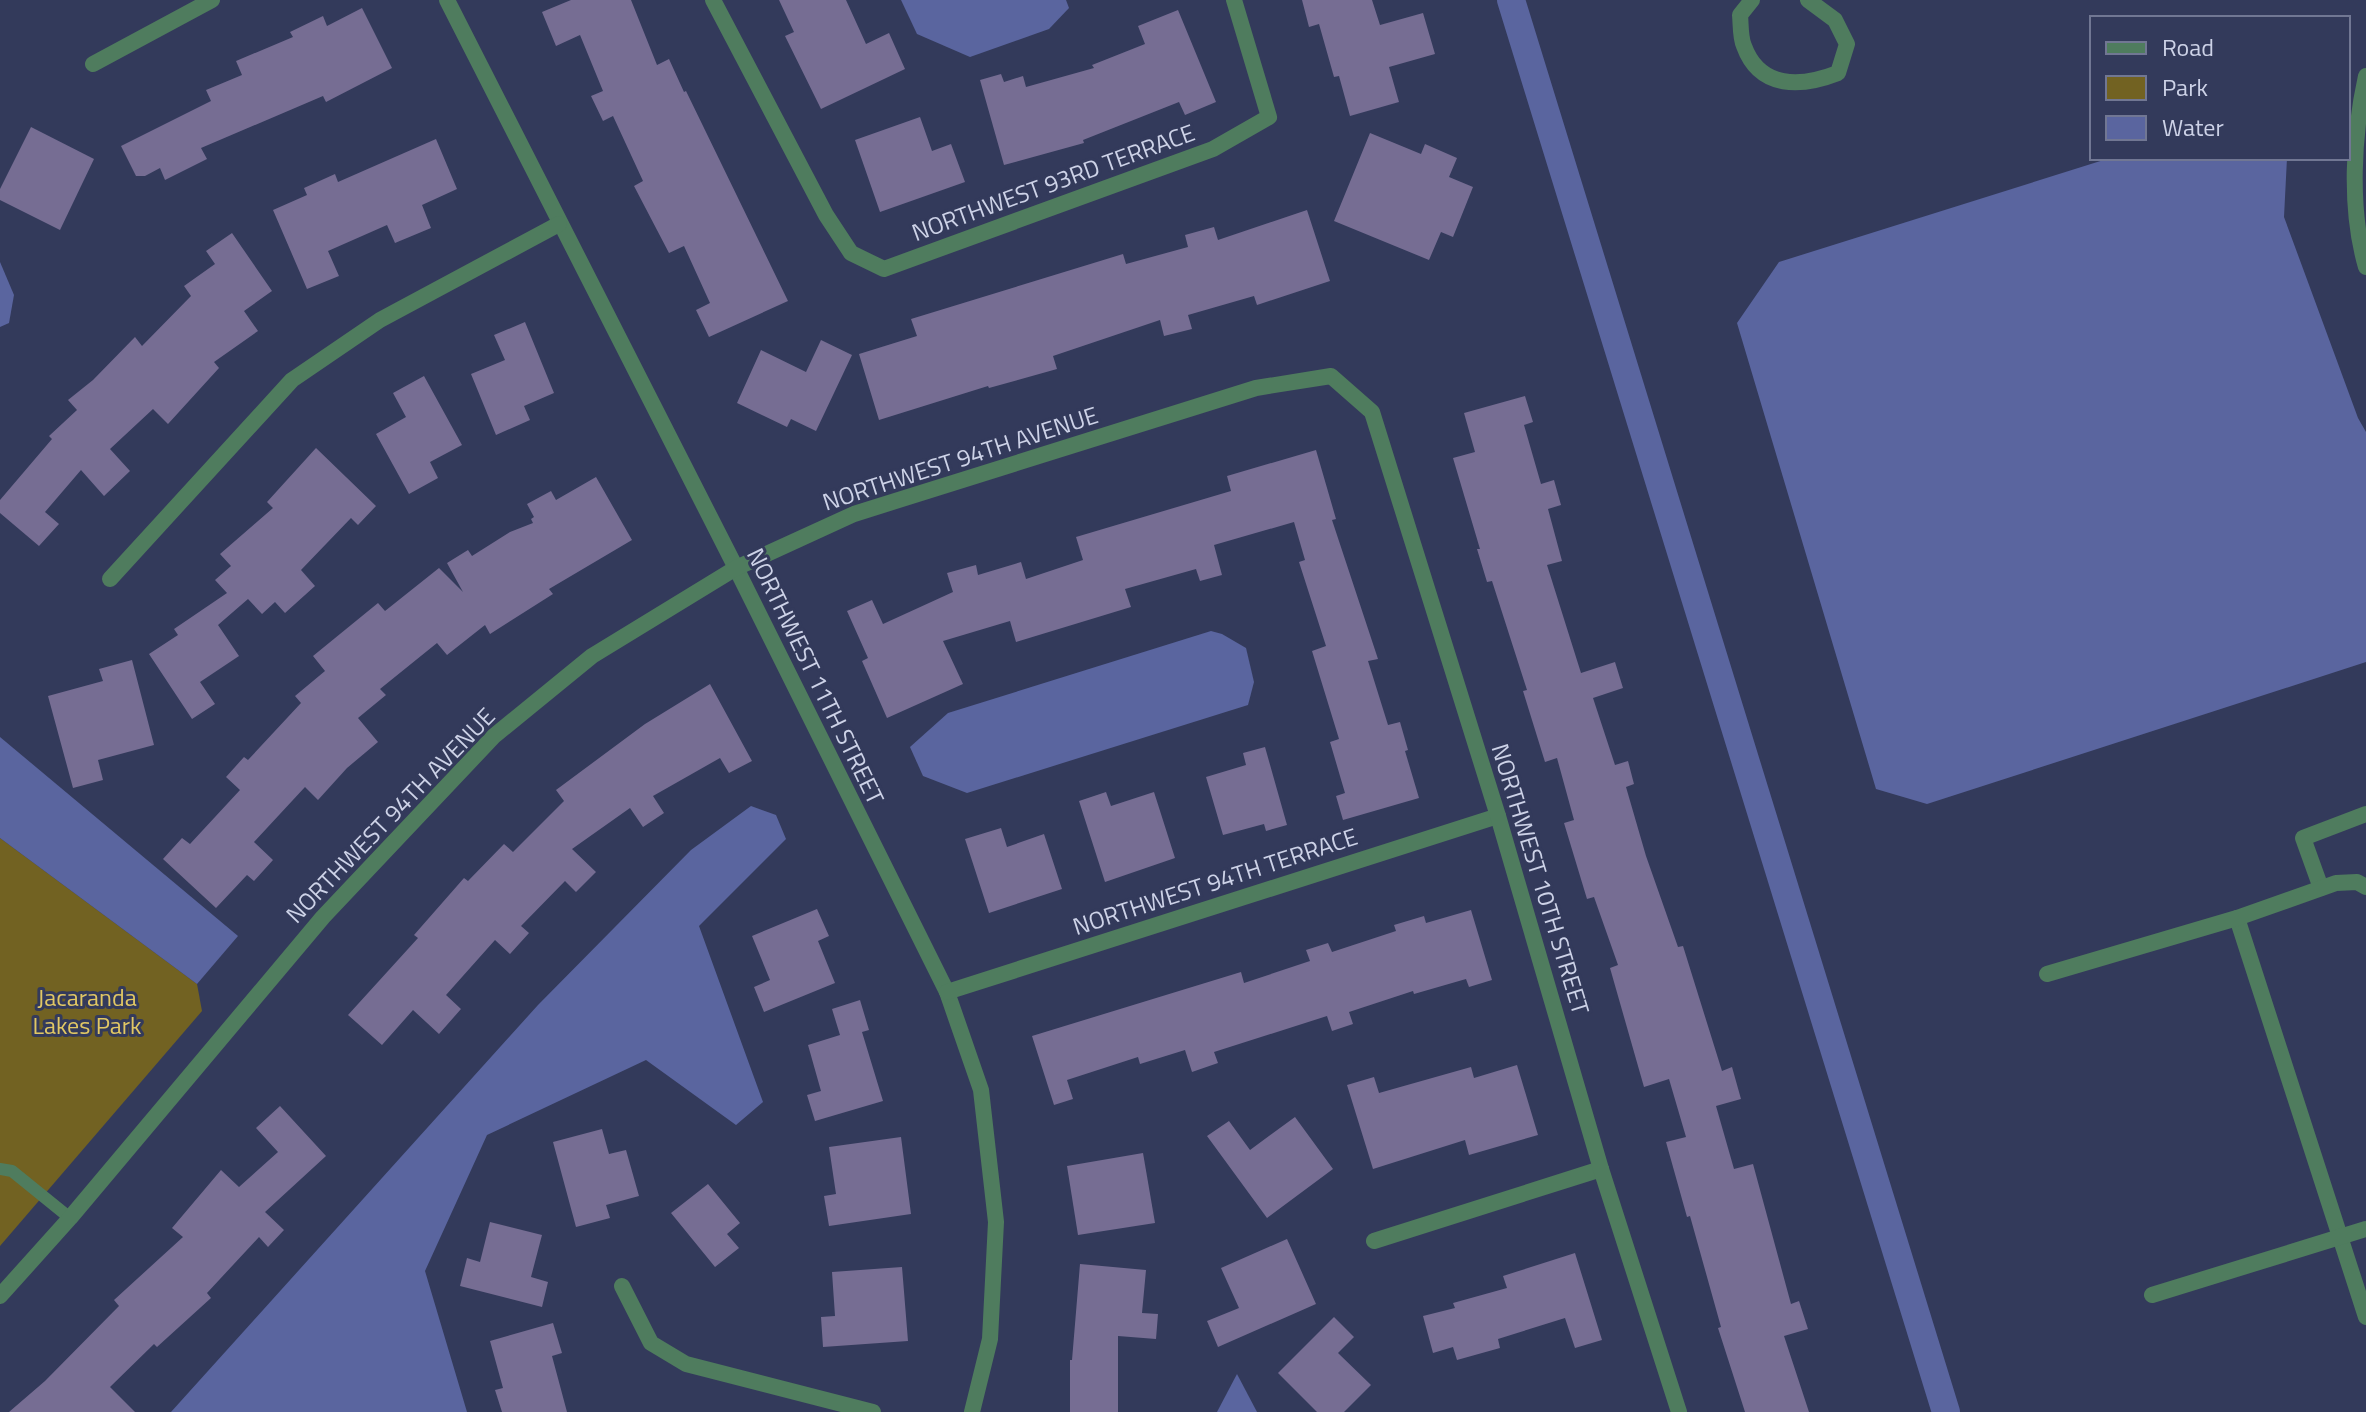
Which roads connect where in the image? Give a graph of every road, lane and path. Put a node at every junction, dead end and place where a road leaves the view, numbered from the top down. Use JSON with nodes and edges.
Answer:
{"nodes":[{"id":1,"x":212,"y":0,"type":"edge"},
{"id":2,"x":447,"y":0,"type":"edge"},
{"id":3,"x":713,"y":0,"type":"edge"},
{"id":4,"x":1234,"y":0,"type":"edge"},
{"id":5,"x":1752,"y":0,"type":"edge"},
{"id":6,"x":1808,"y":0,"type":"edge"},
{"id":7,"x":93,"y":64,"type":"dead end"},
{"id":8,"x":2366,"y":76,"type":"edge"},
{"id":9,"x":559,"y":224,"type":"junction"},
{"id":10,"x":2366,"y":267,"type":"edge"},
{"id":11,"x":1331,"y":376,"type":"joint"},
{"id":12,"x":736,"y":568,"type":"junction"},
{"id":13,"x":110,"y":579,"type":"dead end"},
{"id":14,"x":2366,"y":814,"type":"edge"},
{"id":15,"x":1498,"y":816,"type":"junction"},
{"id":16,"x":2366,"y":887,"type":"edge"},
{"id":17,"x":2321,"y":888,"type":"junction"},
{"id":18,"x":2237,"y":918,"type":"junction"},
{"id":19,"x":2047,"y":974,"type":"dead end"},
{"id":20,"x":947,"y":992,"type":"junction"},
{"id":21,"x":0,"y":1169,"type":"edge"},
{"id":22,"x":1601,"y":1169,"type":"junction"},
{"id":23,"x":70,"y":1218,"type":"junction"},
{"id":24,"x":2366,"y":1229,"type":"edge"},
{"id":25,"x":2340,"y":1237,"type":"junction"},
{"id":26,"x":1374,"y":1241,"type":"dead end"},
{"id":27,"x":622,"y":1286,"type":"dead end"},
{"id":28,"x":2152,"y":1295,"type":"dead end"},
{"id":29,"x":0,"y":1296,"type":"edge"},
{"id":30,"x":2366,"y":1317,"type":"edge"},
{"id":31,"x":873,"y":1412,"type":"edge"},
{"id":32,"x":972,"y":1412,"type":"edge"},
{"id":33,"x":1679,"y":1412,"type":"edge"}],
"edges":[{"from":1,"to":7,"type":"street"},
{"from":2,"to":9,"type":"street","name":"NORTHWEST 11TH STREET"},
{"from":3,"to":4,"type":"street","name":"NORTHWEST 93RD TERRACE"},
{"from":5,"to":6,"type":"street"},
{"from":8,"to":10,"type":"street"},
{"from":9,"to":12,"type":"street","name":"NORTHWEST 11TH STREET"},
{"from":9,"to":13,"type":"street"},
{"from":11,"to":12,"type":"street","name":"NORTHWEST 94TH AVENUE"},
{"from":11,"to":15,"type":"street","name":"NORTHWEST 10TH STREET"},
{"from":12,"to":20,"type":"street","name":"NORTHWEST 11TH STREET"},
{"from":12,"to":23,"type":"street","name":"NORTHWEST 94TH AVENUE"},
{"from":14,"to":17,"type":"street"},
{"from":15,"to":20,"type":"street","name":"NORTHWEST 94TH TERRACE"},
{"from":15,"to":22,"type":"street","name":"NORTHWEST 10TH STREET"},
{"from":16,"to":17,"type":"street"},
{"from":17,"to":18,"type":"street"},
{"from":18,"to":19,"type":"street"},
{"from":18,"to":25,"type":"street"},
{"from":20,"to":32,"type":"street","name":"NORTHWEST 11TH STREET"},
{"from":21,"to":23,"type":"lane"},
{"from":22,"to":26,"type":"street"},
{"from":22,"to":33,"type":"street","name":"NORTHWEST 10TH STREET"},
{"from":23,"to":29,"type":"street","name":"NORTHWEST 94TH AVENUE"},
{"from":24,"to":25,"type":"street"},
{"from":25,"to":28,"type":"street"},
{"from":25,"to":30,"type":"street"},
{"from":27,"to":31,"type":"street"}]}
